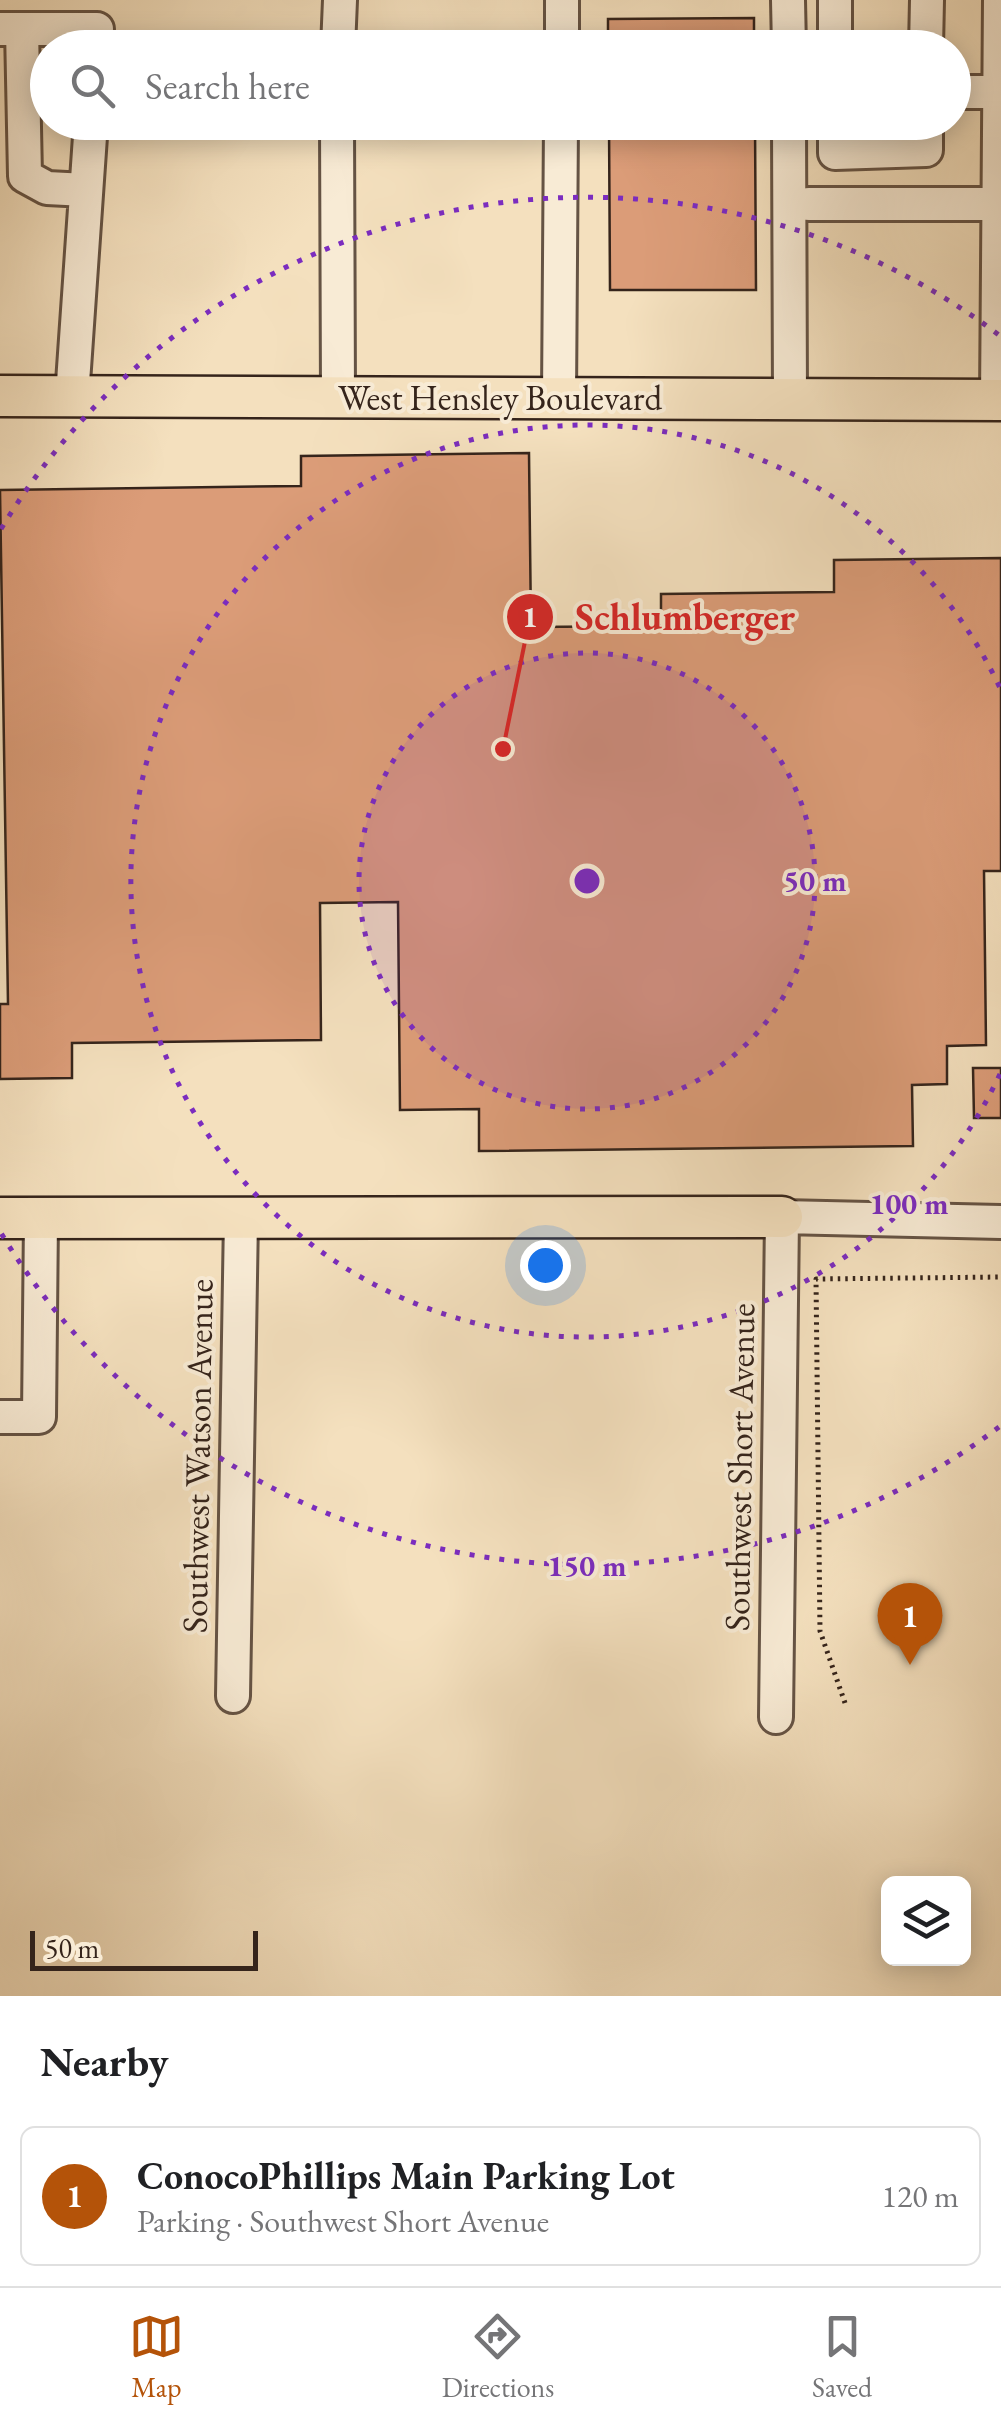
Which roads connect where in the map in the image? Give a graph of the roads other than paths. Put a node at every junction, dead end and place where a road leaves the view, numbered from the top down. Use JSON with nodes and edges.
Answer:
{"nodes":[{"id":1,"x":340,"y":0,"type":"edge"},
{"id":2,"x":562,"y":0,"type":"edge"},
{"id":3,"x":788,"y":0,"type":"edge"},
{"id":4,"x":835,"y":0,"type":"edge"},
{"id":5,"x":926,"y":0,"type":"edge"},
{"id":6,"x":1000,"y":0,"type":"edge"},
{"id":7,"x":97,"y":25,"type":"edge"},
{"id":8,"x":11,"y":28,"type":"edge"},
{"id":9,"x":339,"y":30,"type":"edge"},
{"id":10,"x":562,"y":30,"type":"edge"},
{"id":11,"x":788,"y":30,"type":"edge"},
{"id":12,"x":835,"y":30,"type":"edge"},
{"id":13,"x":926,"y":30,"type":"edge"},
{"id":14,"x":971,"y":92,"type":"edge"},
{"id":15,"x":999,"y":92,"type":"edge"},
{"id":16,"x":89,"y":140,"type":"edge"},
{"id":17,"x":337,"y":140,"type":"edge"},
{"id":18,"x":561,"y":140,"type":"edge"},
{"id":19,"x":789,"y":140,"type":"edge"},
{"id":20,"x":836,"y":140,"type":"edge"},
{"id":21,"x":926,"y":140,"type":"edge"},
{"id":22,"x":86,"y":190,"type":"junction"},
{"id":23,"x":809,"y":204,"type":"dead end"},
{"id":24,"x":1000,"y":204,"type":"edge"},
{"id":25,"x":0,"y":396,"type":"edge"},
{"id":26,"x":72,"y":397,"type":"junction"},
{"id":27,"x":338,"y":397,"type":"junction"},
{"id":28,"x":559,"y":397,"type":"junction"},
{"id":29,"x":790,"y":399,"type":"junction"},
{"id":30,"x":999,"y":400,"type":"edge"},
{"id":31,"x":0,"y":1218,"type":"edge"},
{"id":32,"x":41,"y":1218,"type":"junction"},
{"id":33,"x":241,"y":1218,"type":"junction"},
{"id":34,"x":782,"y":1218,"type":"junction"},
{"id":35,"x":1001,"y":1222,"type":"edge"},
{"id":36,"x":0,"y":1417,"type":"edge"},
{"id":37,"x":233,"y":1696,"type":"dead end"},
{"id":38,"x":776,"y":1717,"type":"dead end"}],
"edges":[{"from":1,"to":9,"type":"street"},
{"from":2,"to":10,"type":"street"},
{"from":3,"to":11,"type":"street"},
{"from":4,"to":12,"type":"street"},
{"from":5,"to":13,"type":"street"},
{"from":6,"to":15,"type":"street"},
{"from":7,"to":8,"type":"street"},
{"from":8,"to":22,"type":"street"},
{"from":14,"to":15,"type":"street"},
{"from":15,"to":24,"type":"street"},
{"from":16,"to":22,"type":"street"},
{"from":17,"to":27,"type":"street"},
{"from":18,"to":28,"type":"street"},
{"from":19,"to":29,"type":"street"},
{"from":20,"to":21,"type":"street"},
{"from":22,"to":26,"type":"street"},
{"from":23,"to":24,"type":"street"},
{"from":24,"to":30,"type":"street"},
{"from":25,"to":26,"type":"main road","name":"West Hensley Boulevard"},
{"from":26,"to":27,"type":"main road","name":"West Hensley Boulevard"},
{"from":27,"to":28,"type":"main road","name":"West Hensley Boulevard"},
{"from":28,"to":29,"type":"main road","name":"West Hensley Boulevard"},
{"from":29,"to":30,"type":"main road","name":"West Hensley Boulevard"},
{"from":31,"to":32,"type":"main road"},
{"from":32,"to":33,"type":"main road"},
{"from":32,"to":36,"type":"street"},
{"from":33,"to":34,"type":"main road"},
{"from":33,"to":37,"type":"street","name":"Southwest Watson Avenue"},
{"from":34,"to":35,"type":"street"},
{"from":34,"to":38,"type":"street","name":"Southwest Short Avenue"}]}
